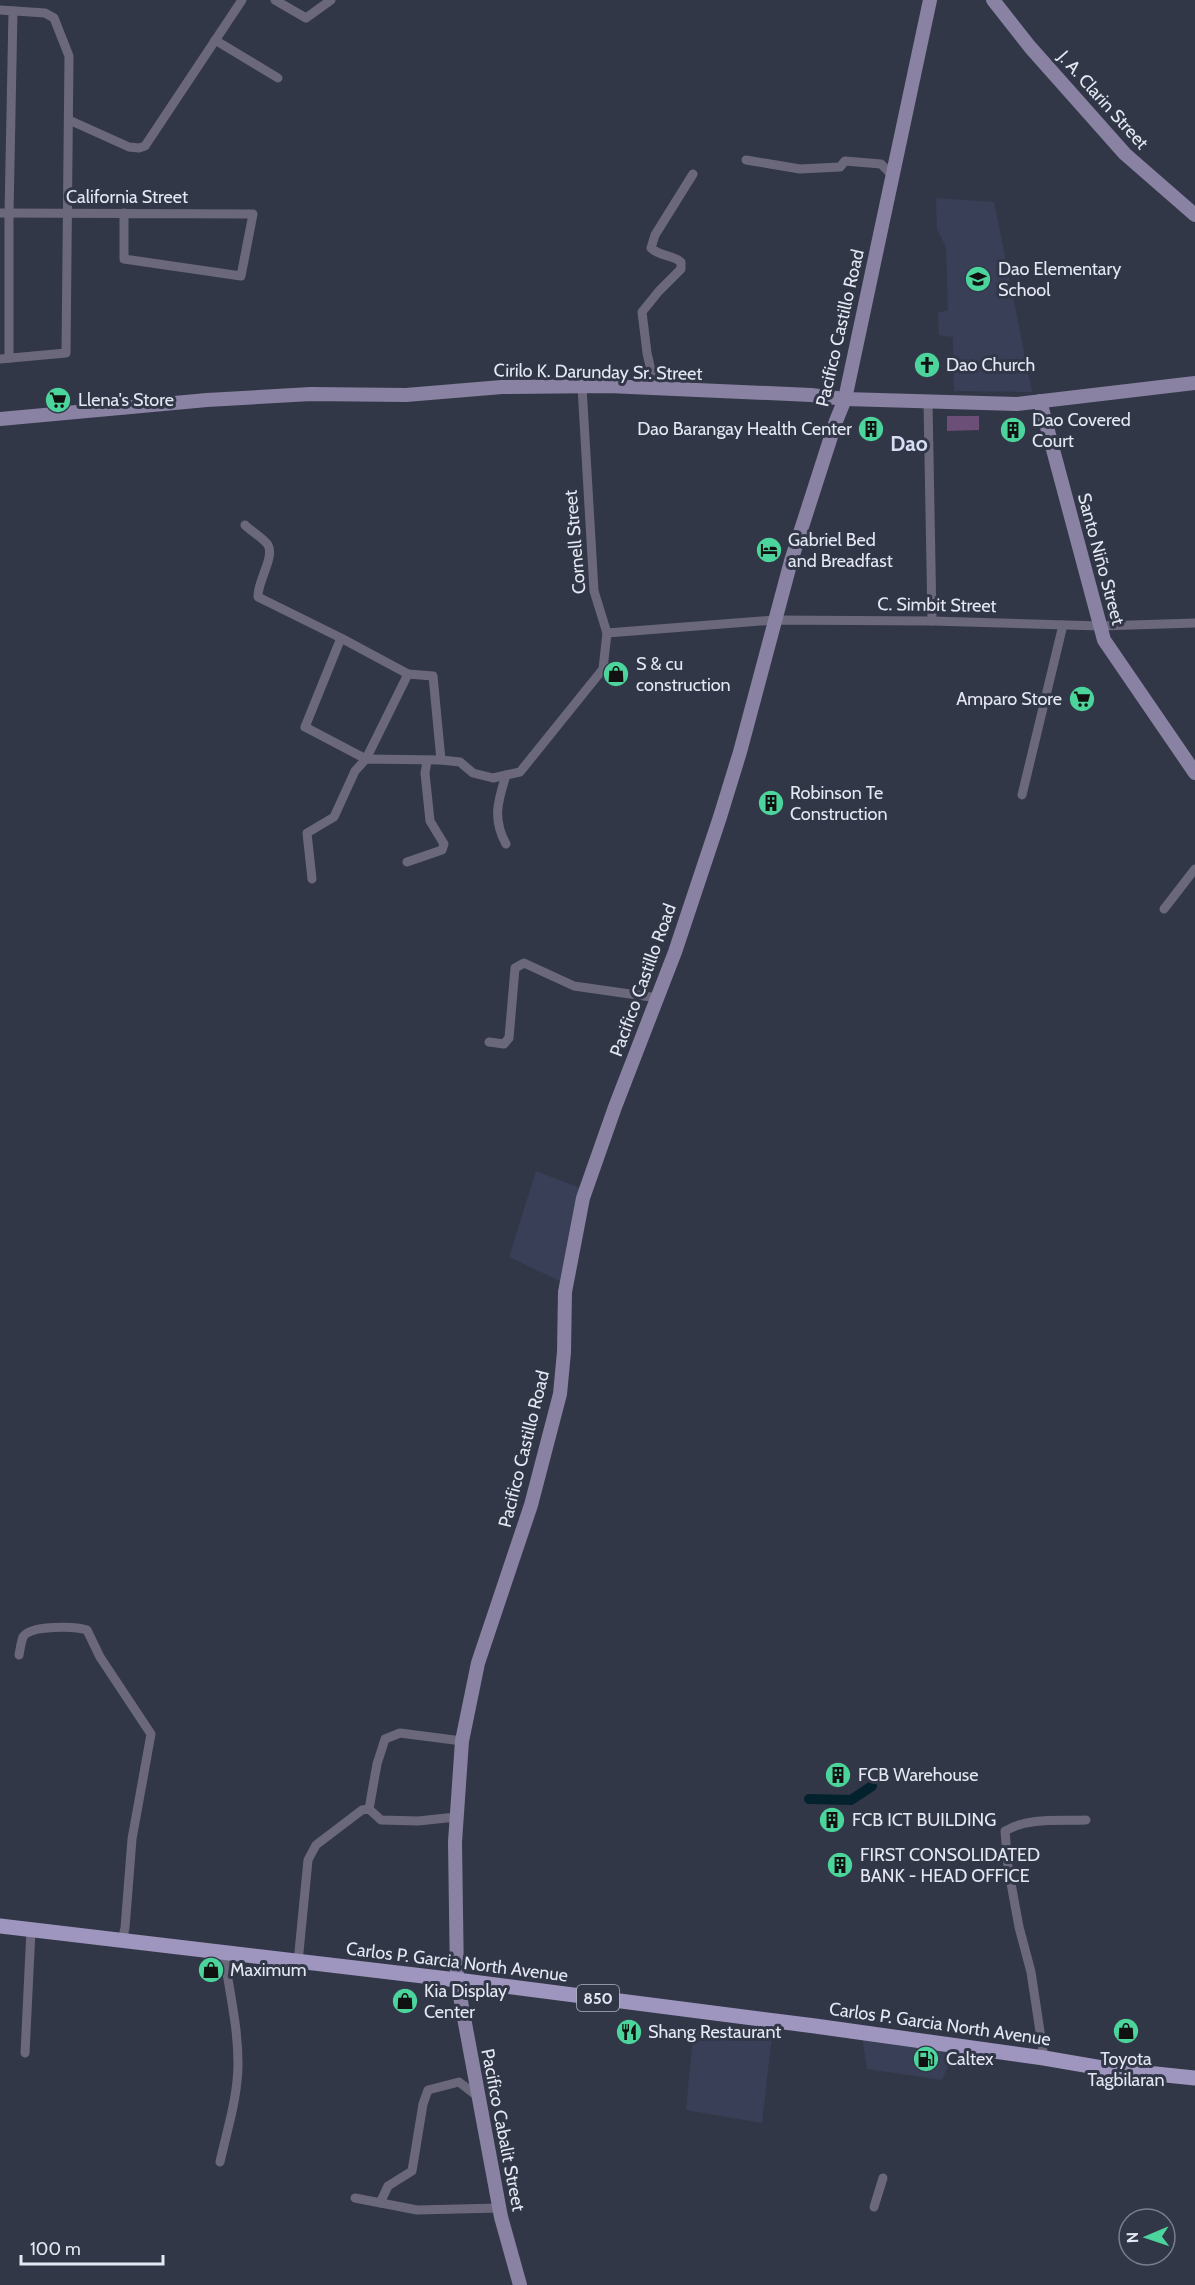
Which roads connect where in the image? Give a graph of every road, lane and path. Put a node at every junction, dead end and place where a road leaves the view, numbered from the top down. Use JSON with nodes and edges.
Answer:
{"nodes":[{"id":1,"x":242,"y":0,"type":"edge"},
{"id":2,"x":275,"y":0,"type":"edge"},
{"id":3,"x":331,"y":0,"type":"edge"},
{"id":4,"x":930,"y":0,"type":"edge"},
{"id":5,"x":993,"y":0,"type":"edge"},
{"id":6,"x":0,"y":10,"type":"edge"},
{"id":7,"x":13,"y":11,"type":"junction"},
{"id":8,"x":215,"y":40,"type":"junction"},
{"id":9,"x":278,"y":78,"type":"dead end"},
{"id":10,"x":69,"y":120,"type":"junction"},
{"id":11,"x":746,"y":160,"type":"dead end"},
{"id":12,"x":693,"y":174,"type":"dead end"},
{"id":13,"x":894,"y":177,"type":"junction"},
{"id":14,"x":4,"y":213,"type":"edge"},
{"id":15,"x":66,"y":213,"type":"junction"},
{"id":16,"x":124,"y":213,"type":"junction"},
{"id":17,"x":1195,"y":215,"type":"edge"},
{"id":18,"x":5,"y":358,"type":"edge"},
{"id":19,"x":1195,"y":383,"type":"edge"},
{"id":20,"x":582,"y":387,"type":"junction"},
{"id":21,"x":655,"y":388,"type":"junction"},
{"id":22,"x":845,"y":399,"type":"junction"},
{"id":23,"x":1040,"y":401,"type":"junction"},
{"id":24,"x":928,"y":402,"type":"junction"},
{"id":25,"x":0,"y":419,"type":"edge"},
{"id":26,"x":245,"y":525,"type":"dead end"},
{"id":27,"x":774,"y":620,"type":"junction"},
{"id":28,"x":932,"y":621,"type":"junction"},
{"id":29,"x":1195,"y":623,"type":"edge"},
{"id":30,"x":1063,"y":625,"type":"junction"},
{"id":31,"x":1100,"y":626,"type":"junction"},
{"id":32,"x":607,"y":633,"type":"junction"},
{"id":33,"x":341,"y":638,"type":"junction"},
{"id":34,"x":408,"y":674,"type":"junction"},
{"id":35,"x":366,"y":759,"type":"junction"},
{"id":36,"x":441,"y":760,"type":"junction"},
{"id":37,"x":428,"y":761,"type":"junction"},
{"id":38,"x":1195,"y":773,"type":"edge"},
{"id":39,"x":506,"y":775,"type":"junction"},
{"id":40,"x":1022,"y":795,"type":"dead end"},
{"id":41,"x":506,"y":844,"type":"dead end"},
{"id":42,"x":407,"y":862,"type":"dead end"},
{"id":43,"x":1195,"y":869,"type":"edge"},
{"id":44,"x":312,"y":879,"type":"dead end"},
{"id":45,"x":1164,"y":909,"type":"dead end"},
{"id":46,"x":658,"y":998,"type":"junction"},
{"id":47,"x":489,"y":1042,"type":"dead end"},
{"id":48,"x":19,"y":1655,"type":"dead end"},
{"id":49,"x":462,"y":1741,"type":"junction"},
{"id":50,"x":369,"y":1809,"type":"junction"},
{"id":51,"x":456,"y":1817,"type":"junction"},
{"id":52,"x":1086,"y":1820,"type":"dead end"},
{"id":53,"x":0,"y":1926,"type":"edge"},
{"id":54,"x":31,"y":1930,"type":"junction"},
{"id":55,"x":122,"y":1941,"type":"junction"},
{"id":56,"x":224,"y":1953,"type":"junction"},
{"id":57,"x":298,"y":1962,"type":"junction"},
{"id":58,"x":457,"y":1980,"type":"junction"},
{"id":59,"x":25,"y":2054,"type":"dead end"},
{"id":60,"x":1044,"y":2058,"type":"junction"},
{"id":61,"x":1195,"y":2078,"type":"edge"},
{"id":62,"x":477,"y":2096,"type":"junction"},
{"id":63,"x":220,"y":2162,"type":"dead end"},
{"id":64,"x":883,"y":2178,"type":"dead end"},
{"id":65,"x":355,"y":2198,"type":"dead end"},
{"id":66,"x":380,"y":2202,"type":"junction"},
{"id":67,"x":874,"y":2207,"type":"dead end"},
{"id":68,"x":500,"y":2208,"type":"junction"},
{"id":69,"x":520,"y":2285,"type":"edge"}],
"edges":[{"from":1,"to":8,"type":"street"},
{"from":2,"to":3,"type":"street"},
{"from":4,"to":13,"type":"main road","name":"Pacifico Castillo Road"},
{"from":5,"to":17,"type":"main road","name":"J. A. Clarin Street"},
{"from":6,"to":7,"type":"street"},
{"from":7,"to":10,"type":"street"},
{"from":7,"to":14,"type":"street"},
{"from":8,"to":9,"type":"street"},
{"from":8,"to":10,"type":"street"},
{"from":10,"to":15,"type":"street"},
{"from":11,"to":13,"type":"street"},
{"from":12,"to":21,"type":"street"},
{"from":13,"to":22,"type":"main road","name":"Pacifico Castillo Road"},
{"from":14,"to":15,"type":"street","name":"California Street"},
{"from":14,"to":18,"type":"street"},
{"from":15,"to":16,"type":"street","name":"California Street"},
{"from":15,"to":18,"type":"street"},
{"from":16,"to":16,"type":"street","name":"California Street"},
{"from":19,"to":23,"type":"main road","name":"Cirilo K. Darunday Sr. Street"},
{"from":20,"to":21,"type":"main road","name":"Cirilo K. Darunday Sr. Street"},
{"from":20,"to":25,"type":"main road","name":"Cirilo K. Darunday Sr. Street"},
{"from":20,"to":32,"type":"street","name":"Cornell Street"},
{"from":21,"to":22,"type":"main road","name":"Cirilo K. Darunday Sr. Street"},
{"from":22,"to":24,"type":"main road","name":"Cirilo K. Darunday Sr. Street"},
{"from":22,"to":27,"type":"main road","name":"Pacifico Castillo Road"},
{"from":23,"to":24,"type":"main road","name":"Cirilo K. Darunday Sr. Street"},
{"from":23,"to":31,"type":"main road","name":"Santo Niño Street"},
{"from":24,"to":28,"type":"street"},
{"from":26,"to":33,"type":"street"},
{"from":27,"to":28,"type":"street","name":"C. Simbit Street"},
{"from":27,"to":32,"type":"street"},
{"from":27,"to":46,"type":"main road","name":"Pacifico Castillo Road"},
{"from":28,"to":30,"type":"street","name":"C. Simbit Street"},
{"from":29,"to":31,"type":"street","name":"C. Simbit Street"},
{"from":30,"to":31,"type":"street","name":"C. Simbit Street"},
{"from":30,"to":40,"type":"street"},
{"from":31,"to":38,"type":"main road","name":"Santo Niño Street"},
{"from":32,"to":39,"type":"street"},
{"from":33,"to":34,"type":"street"},
{"from":33,"to":35,"type":"street"},
{"from":34,"to":35,"type":"street"},
{"from":34,"to":36,"type":"street"},
{"from":35,"to":37,"type":"street"},
{"from":35,"to":44,"type":"street"},
{"from":36,"to":37,"type":"street"},
{"from":36,"to":39,"type":"street"},
{"from":37,"to":42,"type":"street"},
{"from":39,"to":41,"type":"street"},
{"from":43,"to":45,"type":"street"},
{"from":46,"to":47,"type":"street"},
{"from":46,"to":49,"type":"main road","name":"Pacifico Castillo Road"},
{"from":48,"to":55,"type":"street"},
{"from":49,"to":50,"type":"street"},
{"from":49,"to":51,"type":"main road","name":"Pacifico Castillo Road"},
{"from":50,"to":51,"type":"street"},
{"from":50,"to":57,"type":"street"},
{"from":51,"to":58,"type":"main road","name":"Pacifico Castillo Road"},
{"from":52,"to":60,"type":"street"},
{"from":53,"to":54,"type":"main road","name":"Carlos P. Garcia North Avenue","number":"850"},
{"from":54,"to":55,"type":"main road","name":"Carlos P. Garcia North Avenue","number":"850"},
{"from":54,"to":59,"type":"street"},
{"from":55,"to":56,"type":"main road","name":"Carlos P. Garcia North Avenue","number":"850"},
{"from":56,"to":57,"type":"main road","name":"Carlos P. Garcia North Avenue","number":"850"},
{"from":56,"to":63,"type":"street"},
{"from":57,"to":58,"type":"main road","name":"Carlos P. Garcia North Avenue","number":"850"},
{"from":58,"to":60,"type":"main road","name":"Carlos P. Garcia North Avenue","number":"850"},
{"from":58,"to":62,"type":"main road","name":"Pacifico Cabalit Street"},
{"from":60,"to":61,"type":"main road","name":"Carlos P. Garcia North Avenue","number":"850"},
{"from":62,"to":66,"type":"street"},
{"from":62,"to":68,"type":"main road","name":"Pacifico Cabalit Street"},
{"from":64,"to":67,"type":"street"},
{"from":65,"to":66,"type":"street"},
{"from":66,"to":68,"type":"street"},
{"from":68,"to":69,"type":"main road","name":"Pacifico Cabalit Street"}]}
